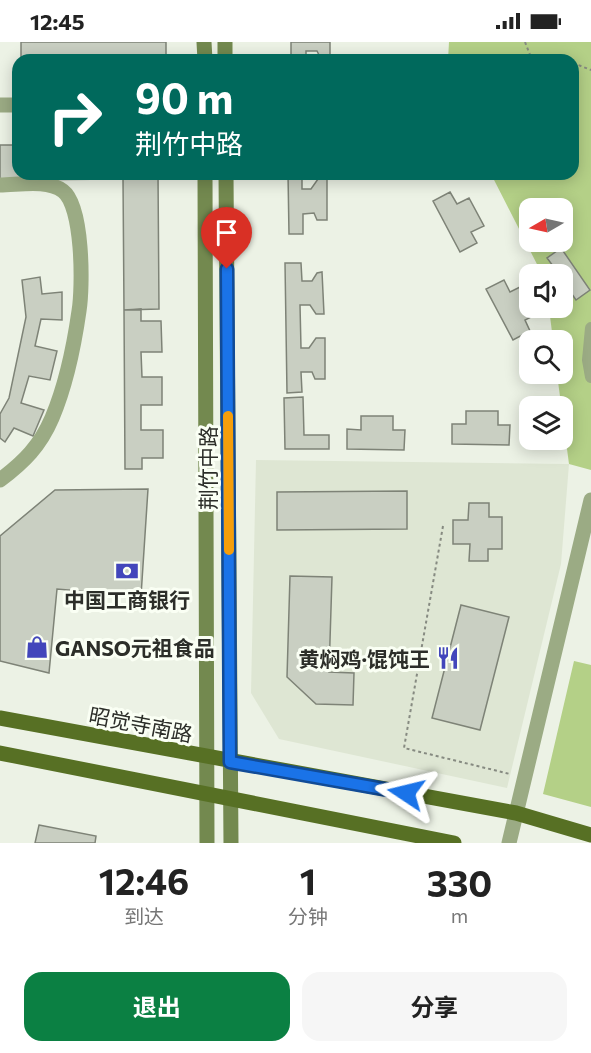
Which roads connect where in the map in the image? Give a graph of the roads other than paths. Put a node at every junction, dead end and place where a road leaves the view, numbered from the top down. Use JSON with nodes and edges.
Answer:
{"nodes":[{"id":1,"x":206,"y":180,"type":"edge"},
{"id":2,"x":226,"y":180,"type":"edge"},
{"id":3,"x":0,"y":185,"type":"edge"},
{"id":4,"x":591,"y":328,"type":"edge"},
{"id":5,"x":591,"y":377,"type":"edge"},
{"id":6,"x":0,"y":480,"type":"edge"},
{"id":7,"x":591,"y":500,"type":"edge"},
{"id":8,"x":0,"y":718,"type":"edge"},
{"id":9,"x":3,"y":756,"type":"edge"},
{"id":10,"x":205,"y":757,"type":"junction"},
{"id":11,"x":230,"y":762,"type":"junction"},
{"id":12,"x":206,"y":793,"type":"junction"},
{"id":13,"x":231,"y":798,"type":"junction"},
{"id":14,"x":516,"y":813,"type":"junction"},
{"id":15,"x":591,"y":835,"type":"edge"},
{"id":16,"x":207,"y":843,"type":"edge"},
{"id":17,"x":231,"y":843,"type":"edge"},
{"id":18,"x":454,"y":843,"type":"edge"},
{"id":19,"x":509,"y":843,"type":"edge"}],
"edges":[{"from":1,"to":10,"type":"main road","name":"荆竹中路"},
{"from":2,"to":11,"type":"main road","name":"荆竹中路"},
{"from":3,"to":6,"type":"street"},
{"from":4,"to":5,"type":"street"},
{"from":7,"to":14,"type":"street"},
{"from":8,"to":10,"type":"main road","name":"昭觉寺南路"},
{"from":9,"to":12,"type":"main road"},
{"from":10,"to":11,"type":"main road","name":"昭觉寺南路"},
{"from":10,"to":12,"type":"main road","name":"荆竹中路"},
{"from":11,"to":13,"type":"main road","name":"荆竹中路"},
{"from":11,"to":14,"type":"main road","name":"昭觉寺南路"},
{"from":12,"to":13,"type":"main road"},
{"from":12,"to":16,"type":"main road","name":"荆竹中路"},
{"from":13,"to":17,"type":"main road","name":"荆竹中路"},
{"from":13,"to":18,"type":"main road"},
{"from":14,"to":15,"type":"main road","name":"昭觉寺南路"},
{"from":14,"to":19,"type":"street"}]}
